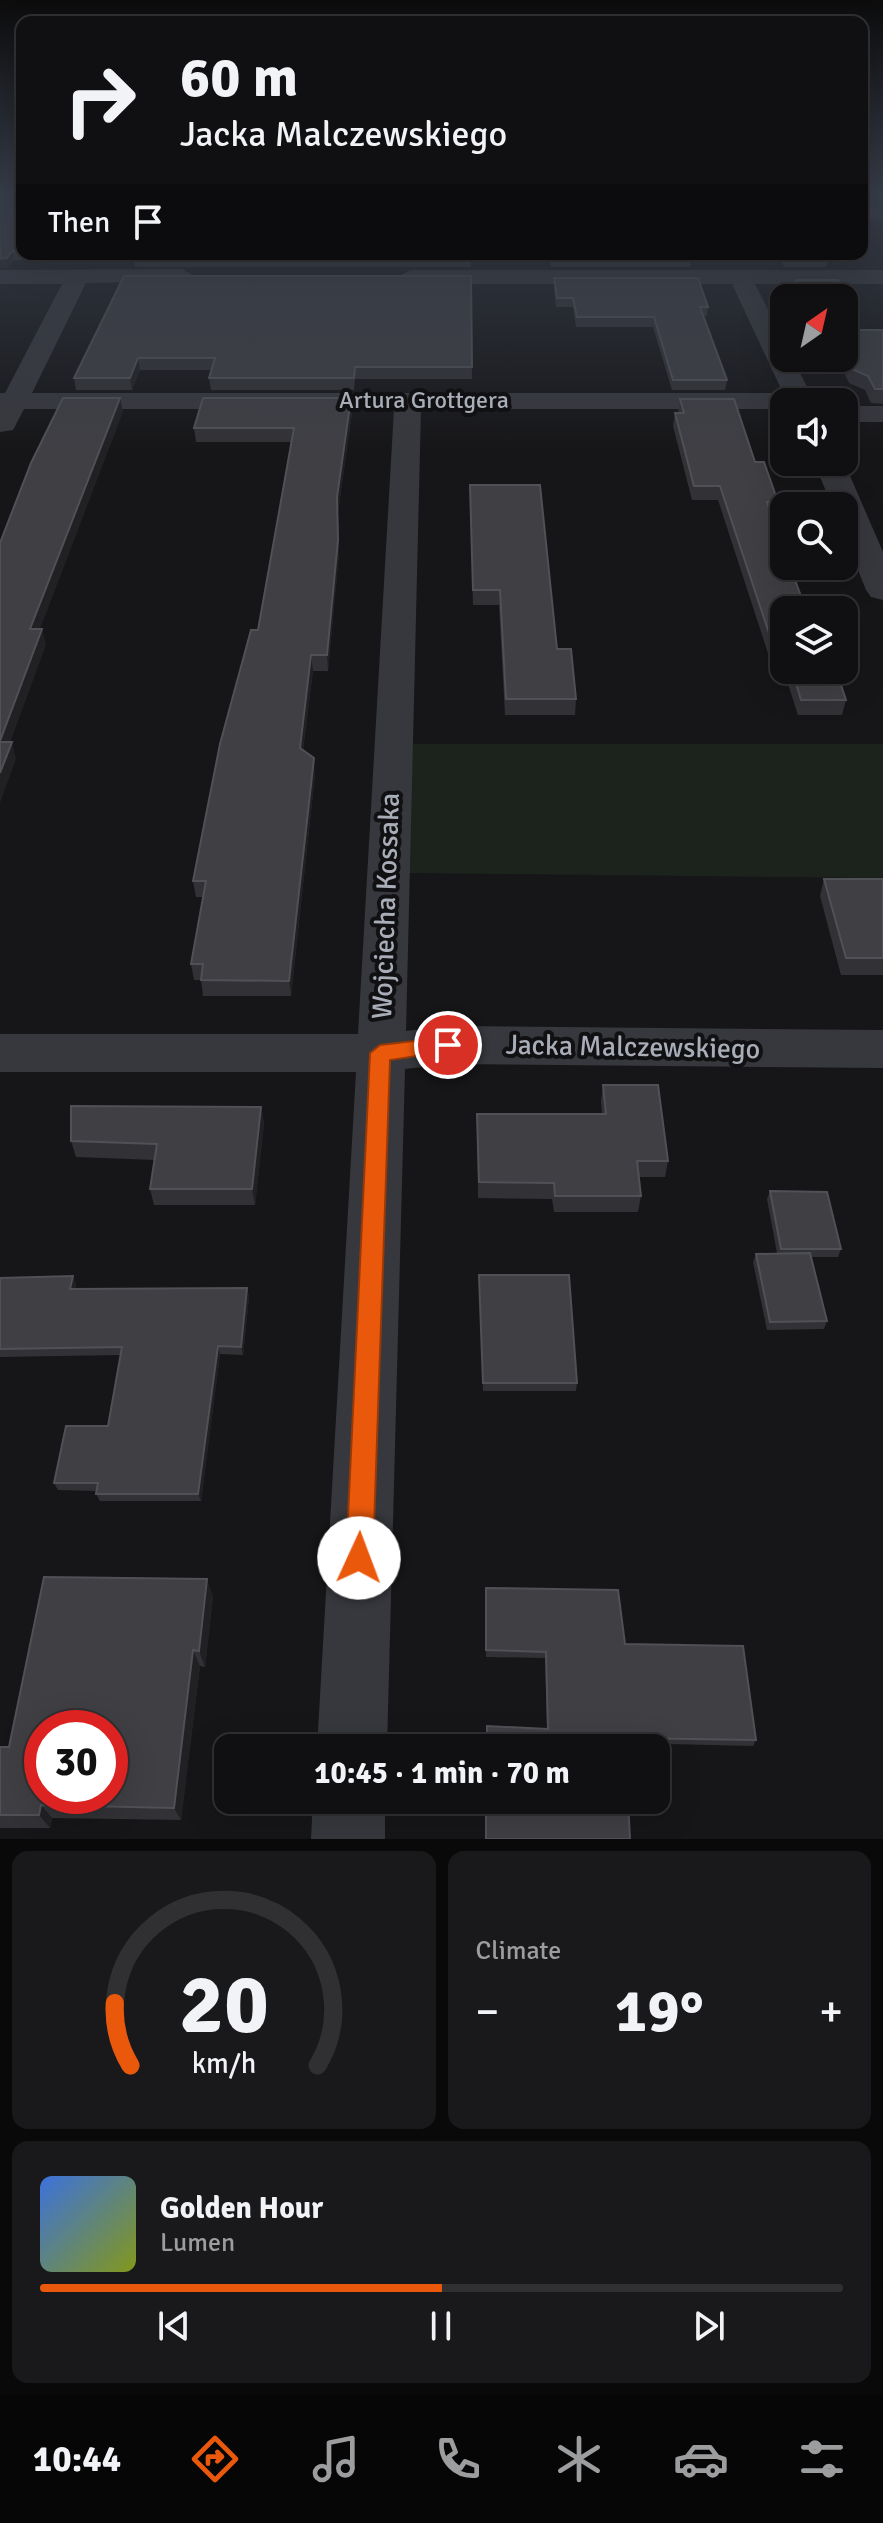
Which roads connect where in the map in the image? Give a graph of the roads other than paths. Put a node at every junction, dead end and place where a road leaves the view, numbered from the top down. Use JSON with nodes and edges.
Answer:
{"nodes":[{"id":1,"x":75,"y":281,"type":"edge"},
{"id":2,"x":742,"y":281,"type":"edge"},
{"id":3,"x":795,"y":388,"type":"edge"},
{"id":4,"x":408,"y":400,"type":"junction"},
{"id":5,"x":7,"y":401,"type":"edge"},
{"id":6,"x":770,"y":401,"type":"edge"},
{"id":7,"x":858,"y":414,"type":"edge"},
{"id":8,"x":883,"y":414,"type":"edge"},
{"id":9,"x":0,"y":429,"type":"edge"},
{"id":10,"x":835,"y":476,"type":"edge"},
{"id":11,"x":883,"y":590,"type":"edge"},
{"id":12,"x":883,"y":1049,"type":"edge"},
{"id":13,"x":0,"y":1053,"type":"edge"},
{"id":14,"x":380,"y":1053,"type":"junction"},
{"id":15,"x":353,"y":1734,"type":"edge"},
{"id":16,"x":349,"y":1814,"type":"edge"},
{"id":17,"x":348,"y":1839,"type":"edge"}],
"edges":[{"from":1,"to":5,"type":"street"},
{"from":2,"to":3,"type":"street"},
{"from":4,"to":5,"type":"street","name":"Artura Grottgera"},
{"from":4,"to":6,"type":"street","name":"Artura Grottgera"},
{"from":4,"to":14,"type":"street","name":"Wojciecha Kossaka"},
{"from":5,"to":9,"type":"street"},
{"from":7,"to":8,"type":"street"},
{"from":10,"to":11,"type":"street"},
{"from":12,"to":14,"type":"street","name":"Jacka Malczewskiego"},
{"from":13,"to":14,"type":"street","name":"Jacka Malczewskiego"},
{"from":14,"to":15,"type":"street","name":"Wojciecha Kossaka"},
{"from":16,"to":17,"type":"street"}]}
